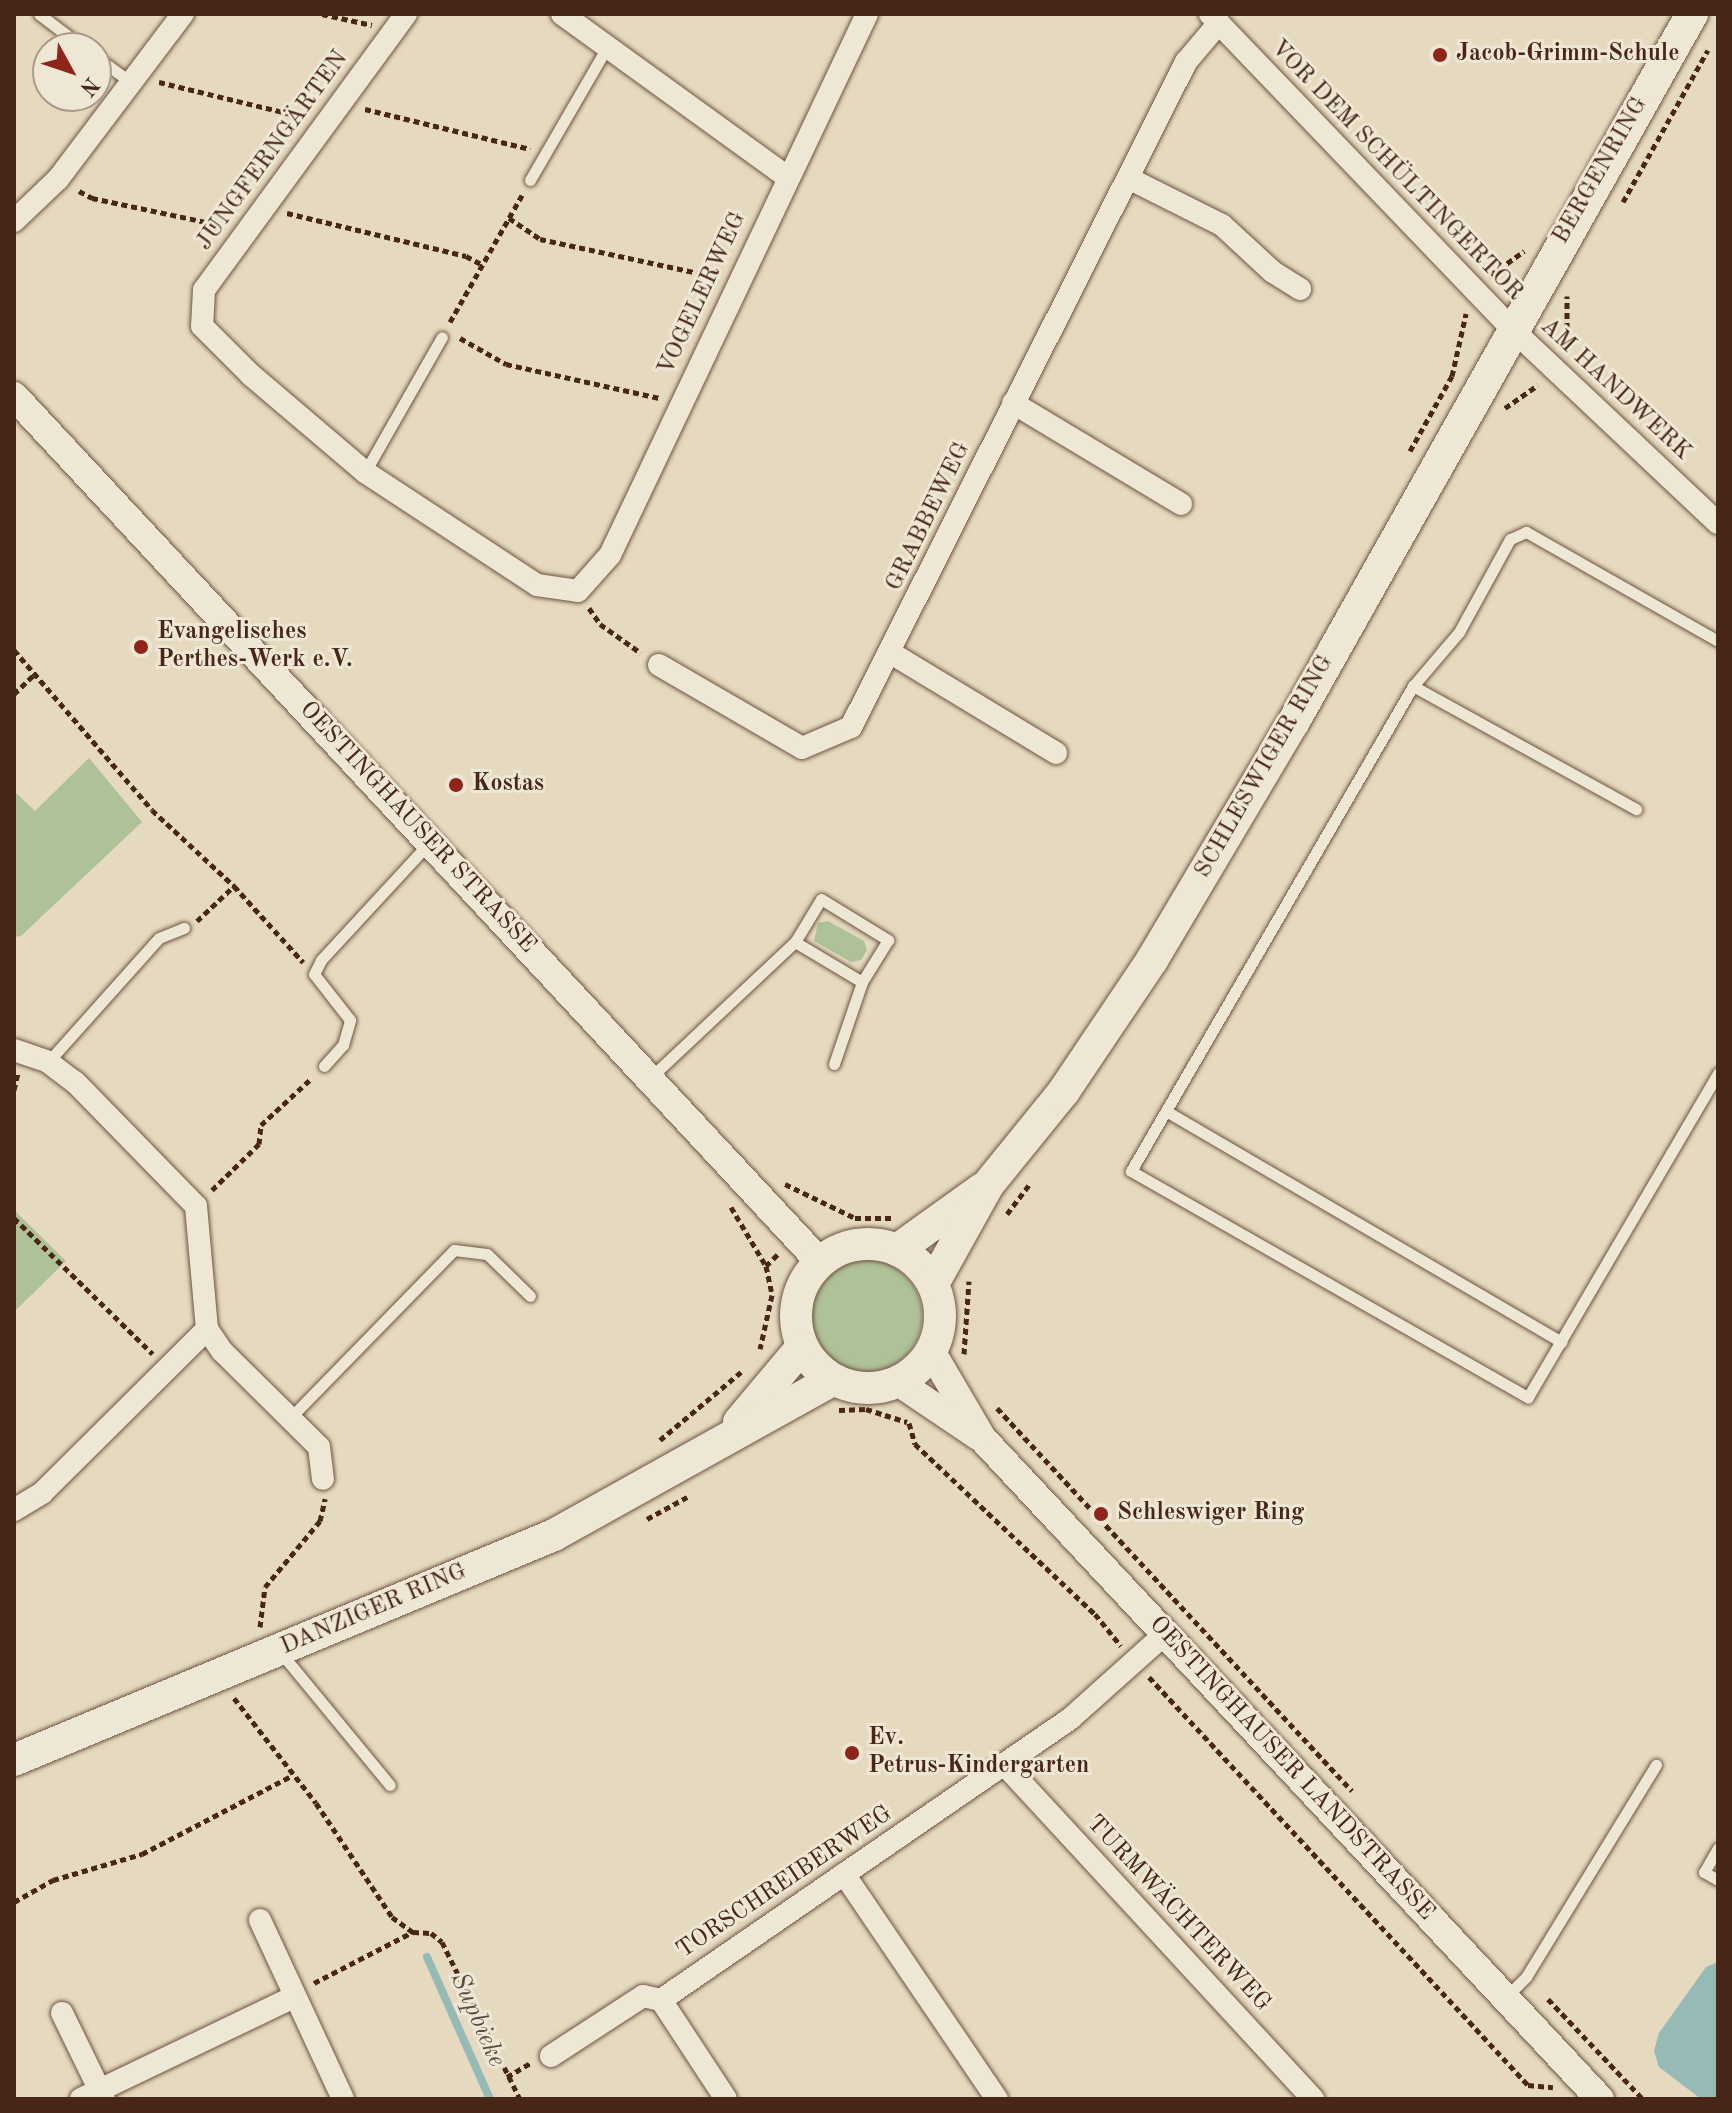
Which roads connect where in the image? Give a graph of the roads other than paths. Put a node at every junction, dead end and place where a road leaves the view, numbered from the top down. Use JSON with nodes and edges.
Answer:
{"nodes":[{"id":1,"x":39,"y":14,"type":"edge"},
{"id":2,"x":183,"y":14,"type":"edge"},
{"id":3,"x":406,"y":14,"type":"edge"},
{"id":4,"x":562,"y":14,"type":"edge"},
{"id":5,"x":867,"y":14,"type":"edge"},
{"id":6,"x":1692,"y":14,"type":"edge"},
{"id":7,"x":1214,"y":18,"type":"edge"},
{"id":8,"x":63,"y":32,"type":"edge"},
{"id":9,"x":607,"y":47,"type":"junction"},
{"id":10,"x":112,"y":66,"type":"edge"},
{"id":11,"x":135,"y":78,"type":"junction"},
{"id":12,"x":787,"y":177,"type":"junction"},
{"id":13,"x":1128,"y":178,"type":"junction"},
{"id":14,"x":530,"y":180,"type":"road end"},
{"id":15,"x":14,"y":221,"type":"edge"},
{"id":16,"x":1300,"y":289,"type":"dead end"},
{"id":17,"x":1512,"y":329,"type":"junction"},
{"id":18,"x":442,"y":337,"type":"road end"},
{"id":19,"x":14,"y":396,"type":"edge"},
{"id":20,"x":1013,"y":403,"type":"junction"},
{"id":21,"x":365,"y":472,"type":"junction"},
{"id":22,"x":1181,"y":504,"type":"dead end"},
{"id":23,"x":1718,"y":523,"type":"edge"},
{"id":24,"x":1718,"y":641,"type":"edge"},
{"id":25,"x":891,"y":653,"type":"junction"},
{"id":26,"x":659,"y":665,"type":"road end"},
{"id":27,"x":1413,"y":686,"type":"junction"},
{"id":28,"x":1056,"y":753,"type":"dead end"},
{"id":29,"x":1636,"y":809,"type":"dead end"},
{"id":30,"x":430,"y":842,"type":"junction"},
{"id":31,"x":184,"y":928,"type":"road end"},
{"id":32,"x":795,"y":942,"type":"junction"},
{"id":33,"x":862,"y":982,"type":"junction"},
{"id":34,"x":14,"y":1050,"type":"edge"},
{"id":35,"x":48,"y":1062,"type":"junction"},
{"id":36,"x":834,"y":1064,"type":"dead end"},
{"id":37,"x":324,"y":1066,"type":"road end"},
{"id":38,"x":1718,"y":1073,"type":"edge"},
{"id":39,"x":650,"y":1078,"type":"junction"},
{"id":40,"x":1166,"y":1111,"type":"junction"},
{"id":41,"x":988,"y":1185,"type":"junction"},
{"id":42,"x":897,"y":1250,"type":"junction"},
{"id":43,"x":820,"y":1262,"type":"junction"},
{"id":44,"x":933,"y":1284,"type":"junction"},
{"id":45,"x":530,"y":1296,"type":"dead end"},
{"id":46,"x":207,"y":1329,"type":"junction"},
{"id":47,"x":1561,"y":1342,"type":"junction"},
{"id":48,"x":802,"y":1347,"type":"junction"},
{"id":49,"x":931,"y":1351,"type":"junction"},
{"id":50,"x":898,"y":1382,"type":"junction"},
{"id":51,"x":830,"y":1395,"type":"junction"},
{"id":52,"x":290,"y":1418,"type":"junction"},
{"id":53,"x":982,"y":1438,"type":"junction"},
{"id":54,"x":724,"y":1440,"type":"junction"},
{"id":55,"x":323,"y":1479,"type":"road end"},
{"id":56,"x":14,"y":1510,"type":"edge"},
{"id":57,"x":1166,"y":1633,"type":"junction"},
{"id":58,"x":270,"y":1634,"type":"junction"},
{"id":59,"x":14,"y":1760,"type":"edge"},
{"id":60,"x":1004,"y":1764,"type":"junction"},
{"id":61,"x":1656,"y":1765,"type":"dead end"},
{"id":62,"x":390,"y":1785,"type":"dead end"},
{"id":63,"x":1718,"y":1848,"type":"edge"},
{"id":64,"x":844,"y":1874,"type":"junction"},
{"id":65,"x":1718,"y":1880,"type":"edge"},
{"id":66,"x":260,"y":1920,"type":"dead end"},
{"id":67,"x":294,"y":1997,"type":"junction"},
{"id":68,"x":661,"y":2000,"type":"junction"},
{"id":69,"x":1503,"y":2000,"type":"junction"},
{"id":70,"x":62,"y":2013,"type":"dead end"},
{"id":71,"x":551,"y":2056,"type":"dead end"},
{"id":72,"x":95,"y":2096,"type":"edge"},
{"id":73,"x":343,"y":2099,"type":"edge"},
{"id":74,"x":726,"y":2099,"type":"edge"},
{"id":75,"x":997,"y":2099,"type":"edge"},
{"id":76,"x":1313,"y":2099,"type":"edge"},
{"id":77,"x":1600,"y":2099,"type":"edge"}],
"edges":[{"from":1,"to":8,"type":"lane"},
{"from":2,"to":11,"type":"street"},
{"from":3,"to":21,"type":"street","name":"JUNGFERNGÄRTEN"},
{"from":4,"to":9,"type":"street"},
{"from":5,"to":12,"type":"street","name":"VOGELERWEG"},
{"from":6,"to":17,"type":"main road","name":"BERGENRING"},
{"from":7,"to":13,"type":"street","name":"GRABBEWEG"},
{"from":7,"to":17,"type":"street","name":"VOR DEM SCHÜLTINGERTOR"},
{"from":9,"to":12,"type":"street"},
{"from":9,"to":14,"type":"lane"},
{"from":10,"to":11,"type":"lane"},
{"from":11,"to":15,"type":"street"},
{"from":12,"to":21,"type":"street","name":"VOGELERWEG"},
{"from":13,"to":16,"type":"street"},
{"from":13,"to":20,"type":"street","name":"GRABBEWEG"},
{"from":17,"to":23,"type":"street","name":"AM HANDWERK"},
{"from":17,"to":41,"type":"main road","name":"SCHLESWIGER RING"},
{"from":18,"to":21,"type":"lane"},
{"from":19,"to":30,"type":"street","name":"OESTINGHAUSER STRASSE"},
{"from":20,"to":22,"type":"street"},
{"from":20,"to":25,"type":"street","name":"GRABBEWEG"},
{"from":24,"to":27,"type":"lane"},
{"from":25,"to":26,"type":"street","name":"GRABBEWEG"},
{"from":25,"to":28,"type":"street"},
{"from":27,"to":29,"type":"lane"},
{"from":27,"to":40,"type":"lane"},
{"from":30,"to":37,"type":"lane"},
{"from":30,"to":39,"type":"street","name":"OESTINGHAUSER STRASSE"},
{"from":31,"to":35,"type":"lane"},
{"from":32,"to":33,"type":"lane"},
{"from":32,"to":33,"type":"lane"},
{"from":32,"to":39,"type":"lane"},
{"from":33,"to":36,"type":"lane"},
{"from":34,"to":35,"type":"street"},
{"from":35,"to":46,"type":"street"},
{"from":38,"to":47,"type":"lane"},
{"from":39,"to":43,"type":"street","name":"OESTINGHAUSER STRASSE"},
{"from":40,"to":47,"type":"lane"},
{"from":40,"to":47,"type":"lane"},
{"from":41,"to":42,"type":"main road","name":"SCHLESWIGER RING"},
{"from":41,"to":44,"type":"main road","name":"SCHLESWIGER RING"},
{"from":42,"to":43,"type":"main road"},
{"from":42,"to":44,"type":"main road"},
{"from":43,"to":48,"type":"main road"},
{"from":44,"to":49,"type":"main road"},
{"from":45,"to":52,"type":"lane"},
{"from":46,"to":52,"type":"street"},
{"from":46,"to":56,"type":"street"},
{"from":48,"to":51,"type":"main road"},
{"from":48,"to":54,"type":"main road","name":"DANZIGER RING"},
{"from":49,"to":50,"type":"main road"},
{"from":49,"to":53,"type":"street","name":"OESTINGHAUSER LANDSTRASSE"},
{"from":50,"to":51,"type":"main road"},
{"from":50,"to":53,"type":"street","name":"OESTINGHAUSER LANDSTRASSE"},
{"from":51,"to":54,"type":"main road","name":"DANZIGER RING"},
{"from":52,"to":55,"type":"street"},
{"from":53,"to":57,"type":"street","name":"OESTINGHAUSER LANDSTRASSE"},
{"from":54,"to":58,"type":"main road","name":"DANZIGER RING"},
{"from":57,"to":60,"type":"street","name":"TORSCHREIBERWEG"},
{"from":57,"to":69,"type":"street","name":"OESTINGHAUSER LANDSTRASSE"},
{"from":58,"to":59,"type":"main road","name":"DANZIGER RING"},
{"from":58,"to":62,"type":"lane"},
{"from":60,"to":64,"type":"street","name":"TORSCHREIBERWEG"},
{"from":60,"to":76,"type":"street","name":"TURMWÄCHTERWEG"},
{"from":61,"to":69,"type":"lane"},
{"from":63,"to":65,"type":"lane"},
{"from":64,"to":68,"type":"street","name":"TORSCHREIBERWEG"},
{"from":64,"to":75,"type":"street"},
{"from":66,"to":67,"type":"street"},
{"from":67,"to":72,"type":"street"},
{"from":67,"to":73,"type":"street"},
{"from":68,"to":71,"type":"street","name":"TORSCHREIBERWEG"},
{"from":68,"to":74,"type":"street"},
{"from":69,"to":77,"type":"street","name":"OESTINGHAUSER LANDSTRASSE"},
{"from":70,"to":72,"type":"street"}]}
